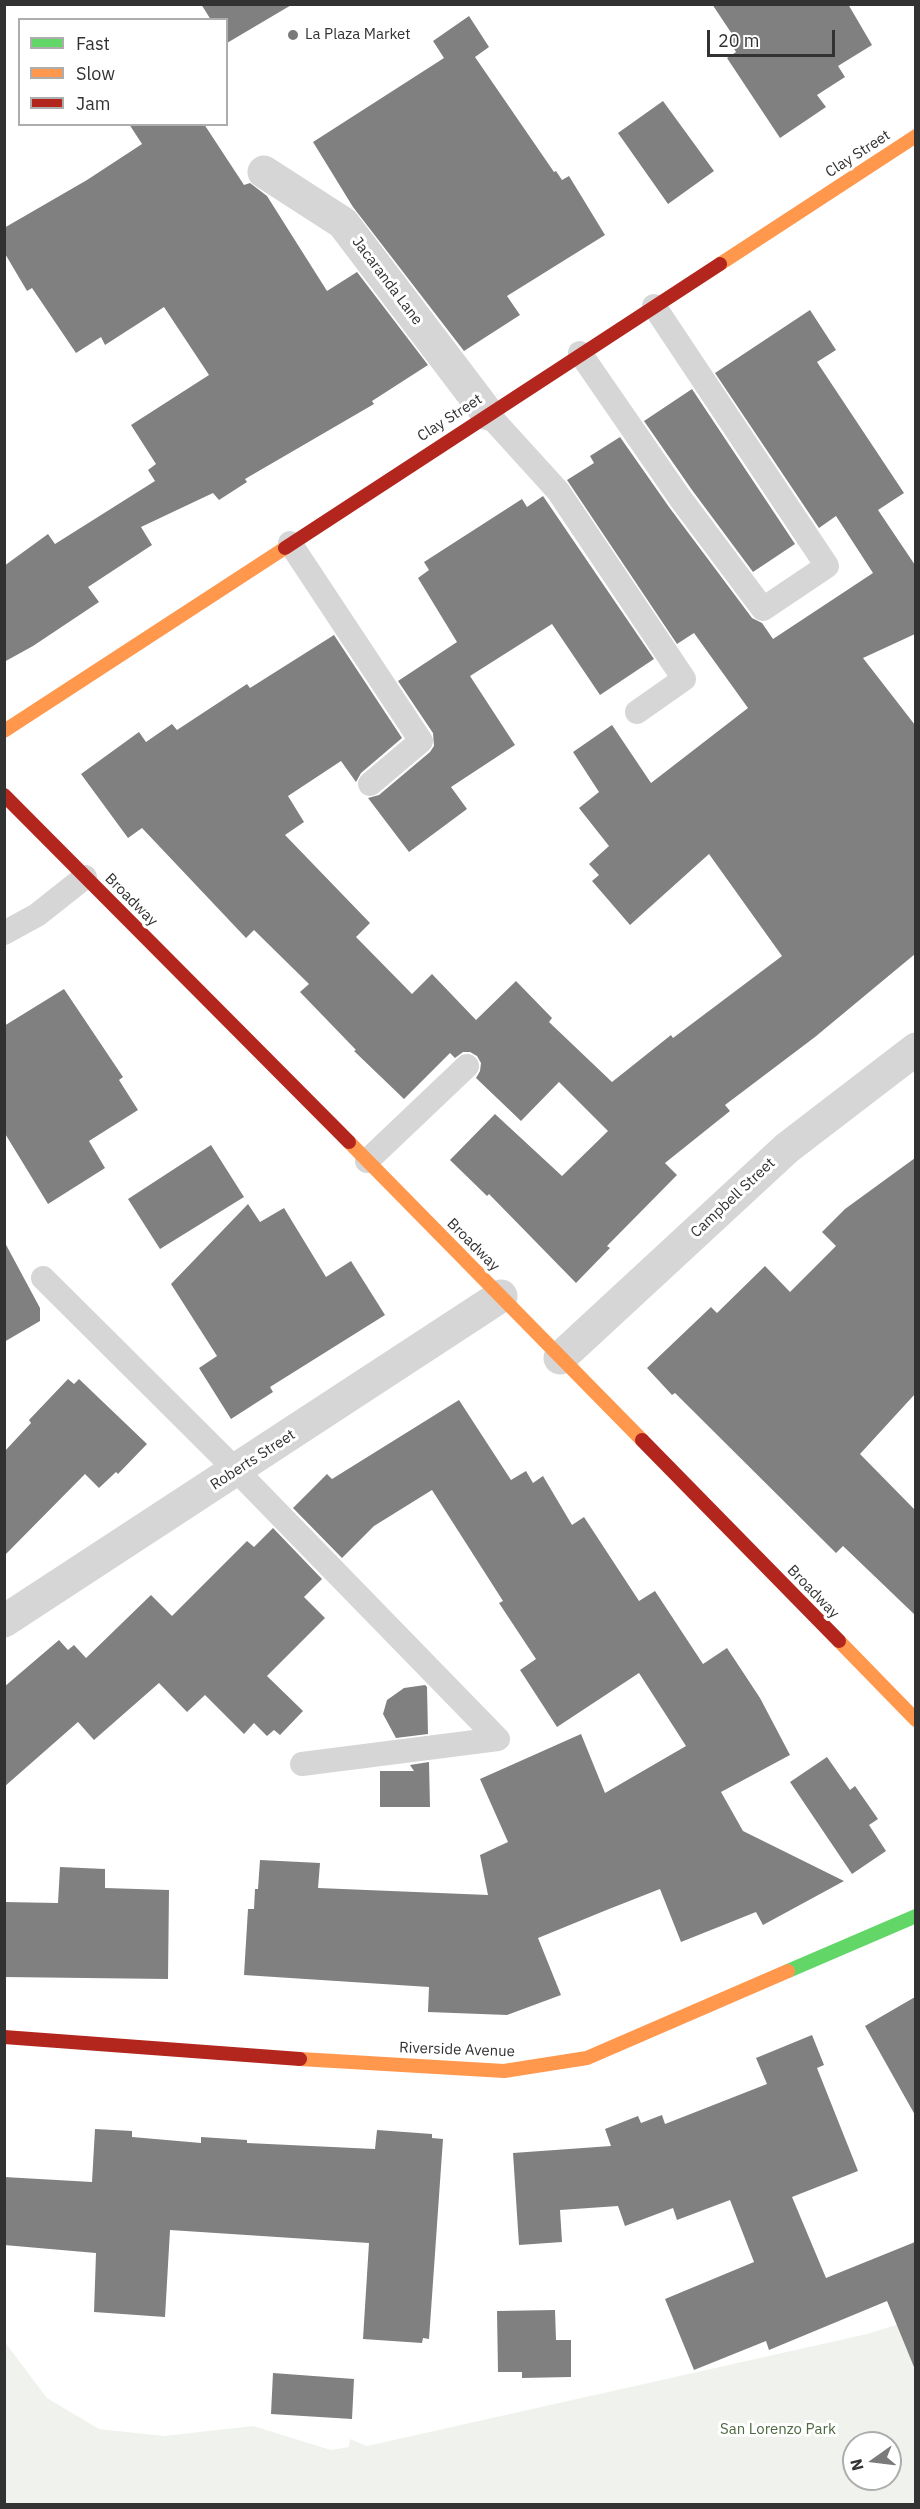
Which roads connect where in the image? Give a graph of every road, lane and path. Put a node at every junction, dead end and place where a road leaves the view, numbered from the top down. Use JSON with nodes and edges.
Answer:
{"nodes":[{"id":1,"x":915,"y":136,"type":"edge"},
{"id":2,"x":264,"y":172,"type":"dead end"},
{"id":3,"x":654,"y":306,"type":"junction"},
{"id":4,"x":580,"y":353,"type":"junction"},
{"id":5,"x":488,"y":414,"type":"junction"},
{"id":6,"x":290,"y":543,"type":"junction"},
{"id":7,"x":637,"y":712,"type":"dead end"},
{"id":8,"x":4,"y":730,"type":"edge"},
{"id":9,"x":370,"y":784,"type":"dead end"},
{"id":10,"x":4,"y":795,"type":"edge"},
{"id":11,"x":85,"y":877,"type":"junction"},
{"id":12,"x":4,"y":933,"type":"edge"},
{"id":13,"x":915,"y":1049,"type":"edge"},
{"id":14,"x":466,"y":1066,"type":"dead end"},
{"id":15,"x":367,"y":1161,"type":"junction"},
{"id":16,"x":43,"y":1278,"type":"dead end"},
{"id":17,"x":501,"y":1296,"type":"junction"},
{"id":18,"x":560,"y":1358,"type":"junction"},
{"id":19,"x":237,"y":1471,"type":"junction"},
{"id":20,"x":4,"y":1621,"type":"edge"},
{"id":21,"x":915,"y":1720,"type":"edge"},
{"id":22,"x":302,"y":1764,"type":"dead end"},
{"id":23,"x":915,"y":1916,"type":"edge"},
{"id":24,"x":4,"y":2037,"type":"edge"}],
"edges":[{"from":1,"to":3,"type":"street","name":"Clay Street"},
{"from":2,"to":5,"type":"street","name":"Jacaranda Lane"},
{"from":3,"to":4,"type":"street","name":"Clay Street"},
{"from":3,"to":4,"type":"lane"},
{"from":4,"to":5,"type":"street","name":"Clay Street"},
{"from":5,"to":6,"type":"street","name":"Clay Street"},
{"from":5,"to":7,"type":"lane"},
{"from":6,"to":8,"type":"street","name":"Clay Street"},
{"from":6,"to":9,"type":"lane"},
{"from":10,"to":11,"type":"street","name":"Broadway"},
{"from":11,"to":12,"type":"lane"},
{"from":11,"to":15,"type":"street","name":"Broadway"},
{"from":13,"to":18,"type":"street","name":"Campbell Street"},
{"from":14,"to":15,"type":"lane"},
{"from":15,"to":17,"type":"street","name":"Broadway"},
{"from":16,"to":19,"type":"lane"},
{"from":17,"to":18,"type":"street","name":"Broadway"},
{"from":17,"to":19,"type":"street","name":"Roberts Street"},
{"from":18,"to":21,"type":"street","name":"Broadway"},
{"from":19,"to":20,"type":"street","name":"Roberts Street"},
{"from":19,"to":22,"type":"lane"},
{"from":23,"to":24,"type":"street","name":"Riverside Avenue"}]}
